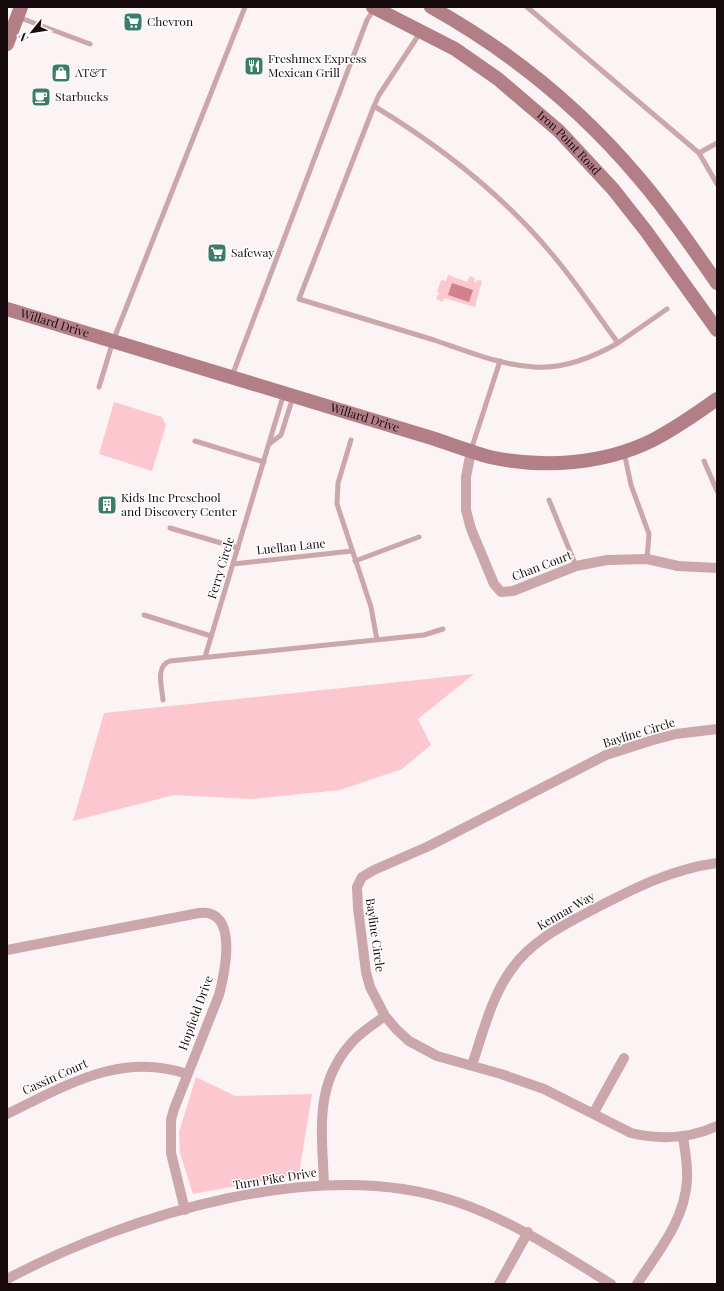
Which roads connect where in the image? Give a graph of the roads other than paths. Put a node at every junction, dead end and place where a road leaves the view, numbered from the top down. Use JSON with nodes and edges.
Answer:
{"nodes":[{"id":1,"x":245,"y":7,"type":"edge"},
{"id":2,"x":374,"y":7,"type":"edge"},
{"id":3,"x":431,"y":7,"type":"edge"},
{"id":4,"x":527,"y":7,"type":"edge"},
{"id":5,"x":19,"y":12,"type":"edge"},
{"id":6,"x":420,"y":32,"type":"junction"},
{"id":7,"x":7,"y":44,"type":"edge"},
{"id":8,"x":90,"y":44,"type":"dead end"},
{"id":9,"x":374,"y":106,"type":"junction"},
{"id":10,"x":717,"y":143,"type":"edge"},
{"id":11,"x":699,"y":153,"type":"junction"},
{"id":12,"x":717,"y":184,"type":"edge"},
{"id":13,"x":717,"y":283,"type":"edge"},
{"id":14,"x":7,"y":309,"type":"edge"},
{"id":15,"x":667,"y":309,"type":"dead end"},
{"id":16,"x":717,"y":330,"type":"edge"},
{"id":17,"x":113,"y":341,"type":"junction"},
{"id":18,"x":618,"y":343,"type":"junction"},
{"id":19,"x":500,"y":361,"type":"junction"},
{"id":20,"x":231,"y":377,"type":"junction"},
{"id":21,"x":99,"y":387,"type":"dead end"},
{"id":22,"x":289,"y":394,"type":"junction"},
{"id":23,"x":717,"y":399,"type":"edge"},
{"id":24,"x":351,"y":440,"type":"dead end"},
{"id":25,"x":195,"y":441,"type":"dead end"},
{"id":26,"x":269,"y":444,"type":"junction"},
{"id":27,"x":471,"y":451,"type":"junction"},
{"id":28,"x":623,"y":451,"type":"junction"},
{"id":29,"x":704,"y":461,"type":"dead end"},
{"id":30,"x":264,"y":462,"type":"junction"},
{"id":31,"x":717,"y":491,"type":"edge"},
{"id":32,"x":549,"y":500,"type":"dead end"},
{"id":33,"x":170,"y":528,"type":"dead end"},
{"id":34,"x":420,"y":537,"type":"dead end"},
{"id":35,"x":238,"y":548,"type":"junction"},
{"id":36,"x":352,"y":551,"type":"junction"},
{"id":37,"x":647,"y":559,"type":"junction"},
{"id":38,"x":355,"y":561,"type":"junction"},
{"id":39,"x":233,"y":564,"type":"junction"},
{"id":40,"x":576,"y":566,"type":"junction"},
{"id":41,"x":717,"y":568,"type":"edge"},
{"id":42,"x":144,"y":615,"type":"dead end"},
{"id":43,"x":443,"y":629,"type":"dead end"},
{"id":44,"x":211,"y":636,"type":"junction"},
{"id":45,"x":377,"y":640,"type":"junction"},
{"id":46,"x":205,"y":657,"type":"junction"},
{"id":47,"x":163,"y":700,"type":"dead end"},
{"id":48,"x":717,"y":729,"type":"edge"},
{"id":49,"x":717,"y":862,"type":"edge"},
{"id":50,"x":7,"y":950,"type":"edge"},
{"id":51,"x":385,"y":1016,"type":"junction"},
{"id":52,"x":624,"y":1058,"type":"dead end"},
{"id":53,"x":472,"y":1065,"type":"junction"},
{"id":54,"x":187,"y":1074,"type":"junction"},
{"id":55,"x":7,"y":1114,"type":"edge"},
{"id":56,"x":593,"y":1114,"type":"junction"},
{"id":57,"x":717,"y":1126,"type":"edge"},
{"id":58,"x":683,"y":1137,"type":"junction"},
{"id":59,"x":324,"y":1185,"type":"junction"},
{"id":60,"x":185,"y":1210,"type":"junction"},
{"id":61,"x":528,"y":1232,"type":"junction"},
{"id":62,"x":7,"y":1279,"type":"edge"},
{"id":63,"x":499,"y":1284,"type":"edge"},
{"id":64,"x":611,"y":1284,"type":"edge"},
{"id":65,"x":637,"y":1284,"type":"edge"}],
"edges":[{"from":1,"to":17,"type":"lane"},
{"from":2,"to":6,"type":"main road","name":"Iron Point Road"},
{"from":2,"to":20,"type":"lane"},
{"from":3,"to":13,"type":"main road"},
{"from":4,"to":11,"type":"lane"},
{"from":5,"to":7,"type":"main road"},
{"from":5,"to":8,"type":"lane"},
{"from":6,"to":9,"type":"lane"},
{"from":6,"to":16,"type":"main road","name":"Iron Point Road"},
{"from":9,"to":18,"type":"lane"},
{"from":9,"to":19,"type":"lane"},
{"from":10,"to":11,"type":"lane"},
{"from":11,"to":12,"type":"lane"},
{"from":14,"to":17,"type":"main road","name":"Willard Drive"},
{"from":15,"to":18,"type":"lane"},
{"from":17,"to":20,"type":"main road","name":"Willard Drive"},
{"from":17,"to":21,"type":"lane"},
{"from":18,"to":19,"type":"lane"},
{"from":19,"to":27,"type":"lane"},
{"from":20,"to":22,"type":"main road","name":"Willard Drive"},
{"from":22,"to":26,"type":"lane","name":"Ferry Circle"},
{"from":22,"to":26,"type":"lane"},
{"from":22,"to":27,"type":"main road","name":"Willard Drive"},
{"from":23,"to":28,"type":"main road","name":"Willard Drive"},
{"from":24,"to":36,"type":"lane"},
{"from":25,"to":30,"type":"lane"},
{"from":26,"to":30,"type":"lane","name":"Ferry Circle"},
{"from":27,"to":28,"type":"main road","name":"Willard Drive"},
{"from":27,"to":40,"type":"street","name":"Chan Court"},
{"from":28,"to":37,"type":"lane"},
{"from":29,"to":31,"type":"lane"},
{"from":30,"to":35,"type":"lane","name":"Ferry Circle"},
{"from":32,"to":40,"type":"lane"},
{"from":33,"to":35,"type":"lane"},
{"from":34,"to":38,"type":"lane"},
{"from":35,"to":39,"type":"lane","name":"Ferry Circle"},
{"from":36,"to":38,"type":"lane"},
{"from":36,"to":39,"type":"lane","name":"Luellan Lane"},
{"from":37,"to":40,"type":"street","name":"Chan Court"},
{"from":37,"to":41,"type":"street","name":"Chan Court"},
{"from":38,"to":45,"type":"lane"},
{"from":39,"to":44,"type":"lane","name":"Ferry Circle"},
{"from":42,"to":44,"type":"lane"},
{"from":43,"to":45,"type":"lane"},
{"from":44,"to":46,"type":"lane","name":"Ferry Circle"},
{"from":45,"to":46,"type":"lane"},
{"from":46,"to":47,"type":"lane"},
{"from":48,"to":51,"type":"street","name":"Bayline Circle"},
{"from":49,"to":53,"type":"street","name":"Kennar Way"},
{"from":50,"to":54,"type":"street","name":"Hopfield Drive"},
{"from":51,"to":53,"type":"street","name":"Bayline Circle"},
{"from":51,"to":59,"type":"street"},
{"from":52,"to":56,"type":"street"},
{"from":53,"to":56,"type":"street","name":"Bayline Circle"},
{"from":54,"to":55,"type":"street","name":"Cassin Court"},
{"from":54,"to":60,"type":"street","name":"Hopfield Drive"},
{"from":56,"to":58,"type":"street","name":"Bayline Circle"},
{"from":57,"to":58,"type":"street","name":"Bayline Circle"},
{"from":58,"to":65,"type":"street"},
{"from":59,"to":60,"type":"street","name":"Turn Pike Drive"},
{"from":59,"to":61,"type":"street","name":"Turn Pike Drive"},
{"from":60,"to":62,"type":"street","name":"Turn Pike Drive"},
{"from":61,"to":63,"type":"street"},
{"from":61,"to":64,"type":"street","name":"Turn Pike Drive"}]}
